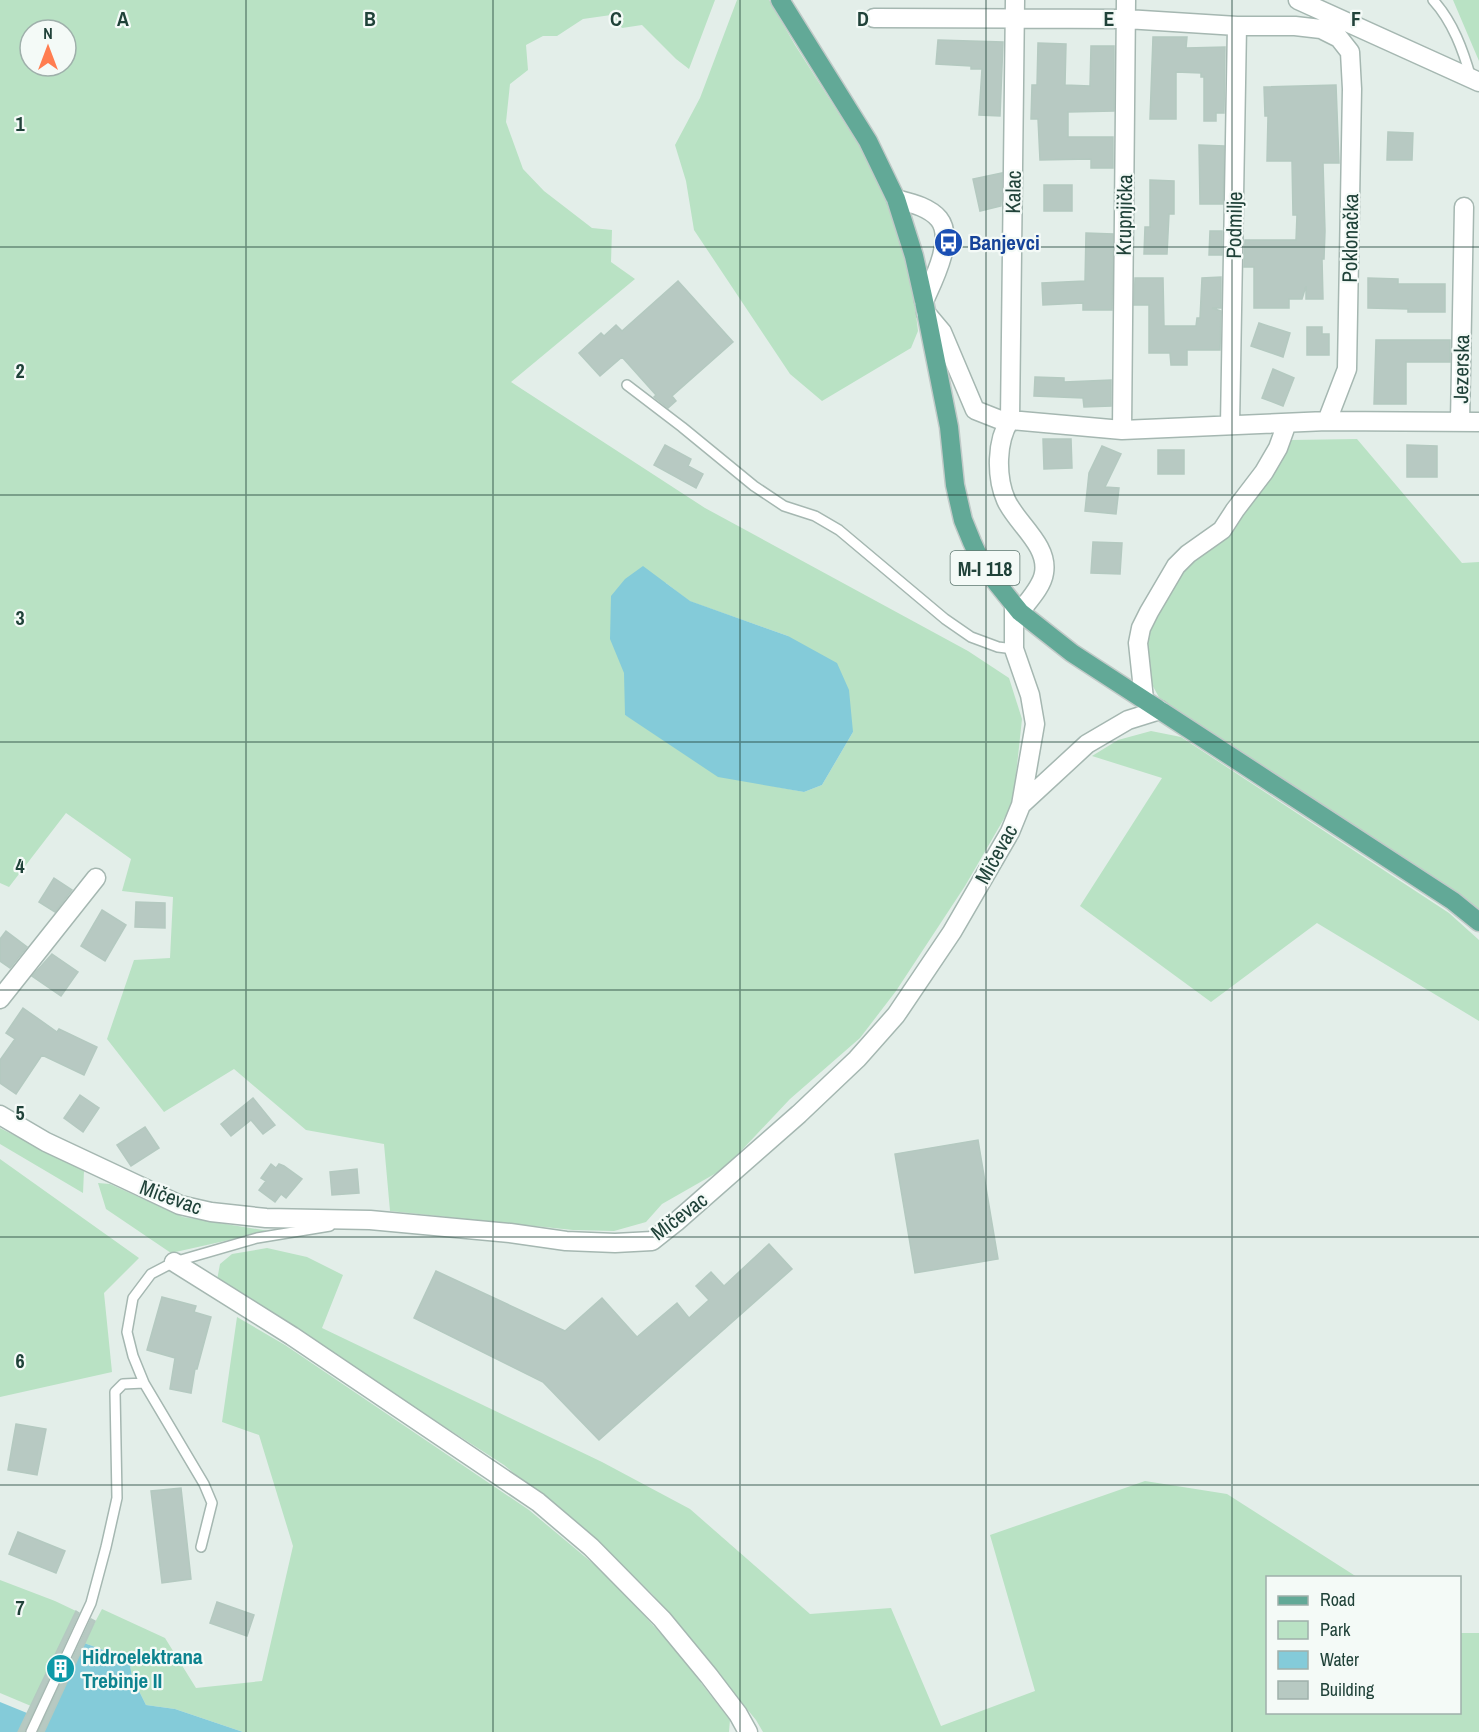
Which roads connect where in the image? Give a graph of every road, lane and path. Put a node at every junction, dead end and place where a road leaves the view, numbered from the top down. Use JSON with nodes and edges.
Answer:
{"nodes":[{"id":1,"x":780,"y":0,"type":"edge"},
{"id":2,"x":1015,"y":0,"type":"edge"},
{"id":3,"x":1126,"y":0,"type":"edge"},
{"id":4,"x":1298,"y":0,"type":"edge"},
{"id":5,"x":1433,"y":0,"type":"edge"},
{"id":6,"x":874,"y":18,"type":"dead end"},
{"id":7,"x":1126,"y":19,"type":"junction"},
{"id":8,"x":1013,"y":20,"type":"junction"},
{"id":9,"x":1237,"y":26,"type":"junction"},
{"id":10,"x":1475,"y":80,"type":"edge"},
{"id":11,"x":896,"y":199,"type":"junction"},
{"id":12,"x":1464,"y":207,"type":"dead end"},
{"id":13,"x":925,"y":307,"type":"junction"},
{"id":14,"x":627,"y":386,"type":"dead end"},
{"id":15,"x":1009,"y":421,"type":"junction"},
{"id":16,"x":1327,"y":421,"type":"junction"},
{"id":17,"x":1460,"y":422,"type":"junction"},
{"id":18,"x":1479,"y":422,"type":"edge"},
{"id":19,"x":1287,"y":423,"type":"junction"},
{"id":20,"x":1230,"y":425,"type":"junction"},
{"id":21,"x":1122,"y":430,"type":"junction"},
{"id":22,"x":1017,"y":608,"type":"junction"},
{"id":23,"x":1014,"y":649,"type":"junction"},
{"id":24,"x":1144,"y":699,"type":"junction"},
{"id":25,"x":1160,"y":710,"type":"junction"},
{"id":26,"x":1022,"y":805,"type":"junction"},
{"id":27,"x":96,"y":878,"type":"dead end"},
{"id":28,"x":1479,"y":922,"type":"edge"},
{"id":29,"x":0,"y":999,"type":"edge"},
{"id":30,"x":0,"y":1115,"type":"edge"},
{"id":31,"x":370,"y":1220,"type":"junction"},
{"id":32,"x":174,"y":1262,"type":"junction"},
{"id":33,"x":144,"y":1383,"type":"junction"},
{"id":34,"x":201,"y":1547,"type":"dead end"},
{"id":35,"x":31,"y":1732,"type":"edge"},
{"id":36,"x":748,"y":1732,"type":"edge"}],
"edges":[{"from":1,"to":11,"type":"main road","number":"M-I 118"},
{"from":2,"to":8,"type":"street","name":"Kalac"},
{"from":3,"to":7,"type":"street","name":"Krupnjička"},
{"from":4,"to":10,"type":"street"},
{"from":5,"to":10,"type":"lane"},
{"from":6,"to":8,"type":"street"},
{"from":7,"to":8,"type":"street"},
{"from":7,"to":9,"type":"street"},
{"from":7,"to":21,"type":"street","name":"Krupnjička"},
{"from":8,"to":15,"type":"street","name":"Kalac"},
{"from":9,"to":16,"type":"street","name":"Poklonačka"},
{"from":9,"to":20,"type":"street","name":"Podmilje"},
{"from":11,"to":13,"type":"main road","number":"M-I 118"},
{"from":11,"to":13,"type":"street"},
{"from":12,"to":17,"type":"street","name":"Jezerska"},
{"from":13,"to":15,"type":"street"},
{"from":13,"to":22,"type":"main road","number":"M-I 118"},
{"from":14,"to":23,"type":"lane"},
{"from":15,"to":21,"type":"street"},
{"from":15,"to":22,"type":"street","name":"Kalac"},
{"from":16,"to":17,"type":"street"},
{"from":16,"to":19,"type":"street"},
{"from":17,"to":18,"type":"street"},
{"from":19,"to":20,"type":"street"},
{"from":19,"to":24,"type":"street"},
{"from":20,"to":21,"type":"street"},
{"from":22,"to":23,"type":"street"},
{"from":22,"to":24,"type":"main road","number":"M-I 118"},
{"from":23,"to":26,"type":"street"},
{"from":24,"to":25,"type":"main road","number":"M-I 118"},
{"from":25,"to":26,"type":"street","name":"Mičevac"},
{"from":25,"to":28,"type":"main road","number":"M-I 118"},
{"from":26,"to":31,"type":"street","name":"Mičevac"},
{"from":27,"to":29,"type":"street"},
{"from":30,"to":31,"type":"street","name":"Mičevac"},
{"from":31,"to":32,"type":"lane"},
{"from":32,"to":33,"type":"lane"},
{"from":32,"to":36,"type":"street"},
{"from":33,"to":34,"type":"lane"},
{"from":33,"to":35,"type":"lane"}]}
